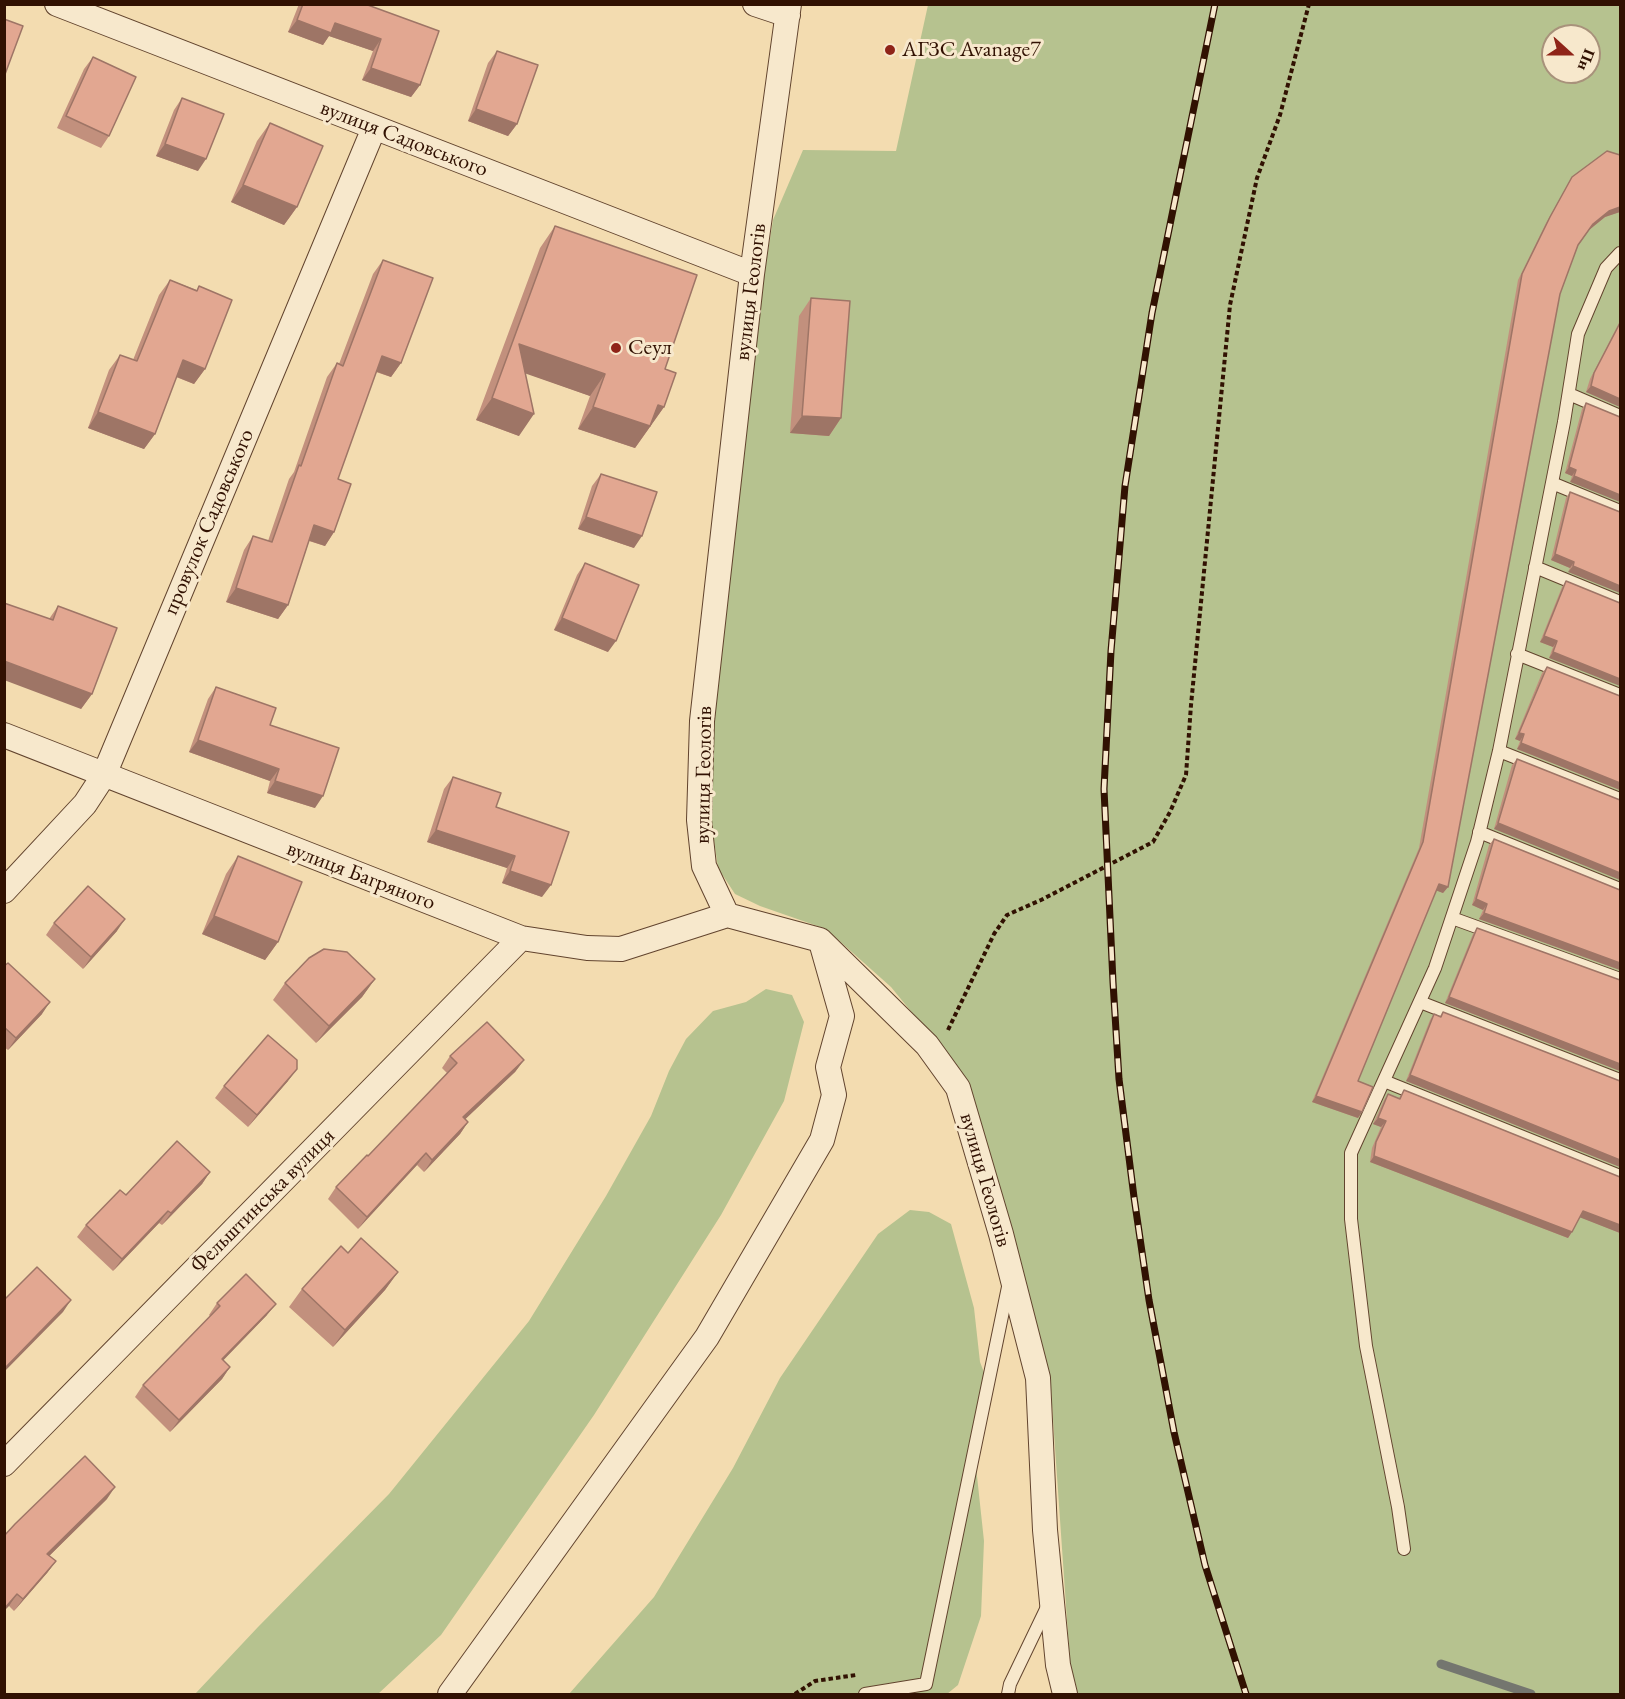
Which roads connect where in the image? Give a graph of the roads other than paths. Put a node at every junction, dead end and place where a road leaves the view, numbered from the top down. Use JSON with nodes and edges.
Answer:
{"nodes":[{"id":1,"x":57,"y":4,"type":"edge"},
{"id":2,"x":755,"y":4,"type":"edge"},
{"id":3,"x":788,"y":10,"type":"edge"},
{"id":4,"x":374,"y":128,"type":"junction"},
{"id":5,"x":1620,"y":253,"type":"edge"},
{"id":6,"x":752,"y":274,"type":"junction"},
{"id":7,"x":1569,"y":394,"type":"junction"},
{"id":8,"x":1620,"y":416,"type":"edge"},
{"id":9,"x":1552,"y":483,"type":"junction"},
{"id":10,"x":1620,"y":511,"type":"edge"},
{"id":11,"x":1535,"y":567,"type":"junction"},
{"id":12,"x":1620,"y":602,"type":"edge"},
{"id":13,"x":1517,"y":654,"type":"junction"},
{"id":14,"x":1620,"y":695,"type":"edge"},
{"id":15,"x":4,"y":735,"type":"edge"},
{"id":16,"x":1499,"y":751,"type":"junction"},
{"id":17,"x":104,"y":775,"type":"junction"},
{"id":18,"x":1620,"y":799,"type":"edge"},
{"id":19,"x":1479,"y":832,"type":"junction"},
{"id":20,"x":1620,"y":889,"type":"edge"},
{"id":21,"x":4,"y":891,"type":"edge"},
{"id":22,"x":727,"y":915,"type":"junction"},
{"id":23,"x":1452,"y":918,"type":"junction"},
{"id":24,"x":521,"y":938,"type":"junction"},
{"id":25,"x":820,"y":940,"type":"junction"},
{"id":26,"x":1620,"y":980,"type":"edge"},
{"id":27,"x":1419,"y":1002,"type":"junction"},
{"id":28,"x":1620,"y":1080,"type":"edge"},
{"id":29,"x":1384,"y":1081,"type":"junction"},
{"id":30,"x":1620,"y":1176,"type":"edge"},
{"id":31,"x":1011,"y":1274,"type":"junction"},
{"id":32,"x":4,"y":1464,"type":"edge"},
{"id":33,"x":1404,"y":1549,"type":"dead end"},
{"id":34,"x":1052,"y":1596,"type":"junction"},
{"id":35,"x":450,"y":1695,"type":"edge"},
{"id":36,"x":865,"y":1695,"type":"edge"},
{"id":37,"x":1008,"y":1695,"type":"edge"},
{"id":38,"x":1065,"y":1695,"type":"edge"}],
"edges":[{"from":1,"to":4,"type":"street","name":"вулиця Садовського"},
{"from":2,"to":3,"type":"street"},
{"from":3,"to":6,"type":"street","name":"вулиця Геологів"},
{"from":4,"to":6,"type":"street","name":"вулиця Садовського"},
{"from":4,"to":17,"type":"street","name":"провулок Садовського"},
{"from":5,"to":7,"type":"lane"},
{"from":6,"to":22,"type":"street","name":"вулиця Геологів"},
{"from":7,"to":8,"type":"lane"},
{"from":7,"to":9,"type":"lane"},
{"from":9,"to":10,"type":"lane"},
{"from":9,"to":11,"type":"lane"},
{"from":11,"to":12,"type":"lane"},
{"from":11,"to":13,"type":"lane"},
{"from":13,"to":14,"type":"lane"},
{"from":13,"to":16,"type":"lane"},
{"from":15,"to":17,"type":"street","name":"вулиця Багряного"},
{"from":16,"to":18,"type":"lane"},
{"from":16,"to":19,"type":"lane"},
{"from":17,"to":21,"type":"street","name":"провулок Садовського"},
{"from":17,"to":24,"type":"street","name":"вулиця Багряного"},
{"from":19,"to":20,"type":"lane"},
{"from":19,"to":23,"type":"lane"},
{"from":22,"to":24,"type":"street","name":"вулиця Багряного"},
{"from":22,"to":25,"type":"street","name":"вулиця Геологів"},
{"from":23,"to":26,"type":"lane"},
{"from":23,"to":27,"type":"lane"},
{"from":24,"to":32,"type":"street","name":"Фельштинська вулиця"},
{"from":25,"to":31,"type":"street","name":"вулиця Геологів"},
{"from":25,"to":35,"type":"street"},
{"from":27,"to":28,"type":"lane"},
{"from":27,"to":29,"type":"lane"},
{"from":29,"to":30,"type":"lane"},
{"from":29,"to":33,"type":"lane"},
{"from":31,"to":34,"type":"street","name":"вулиця Геологів"},
{"from":31,"to":36,"type":"lane"},
{"from":34,"to":37,"type":"lane"},
{"from":34,"to":38,"type":"street","name":"вулиця Геологів"}]}
